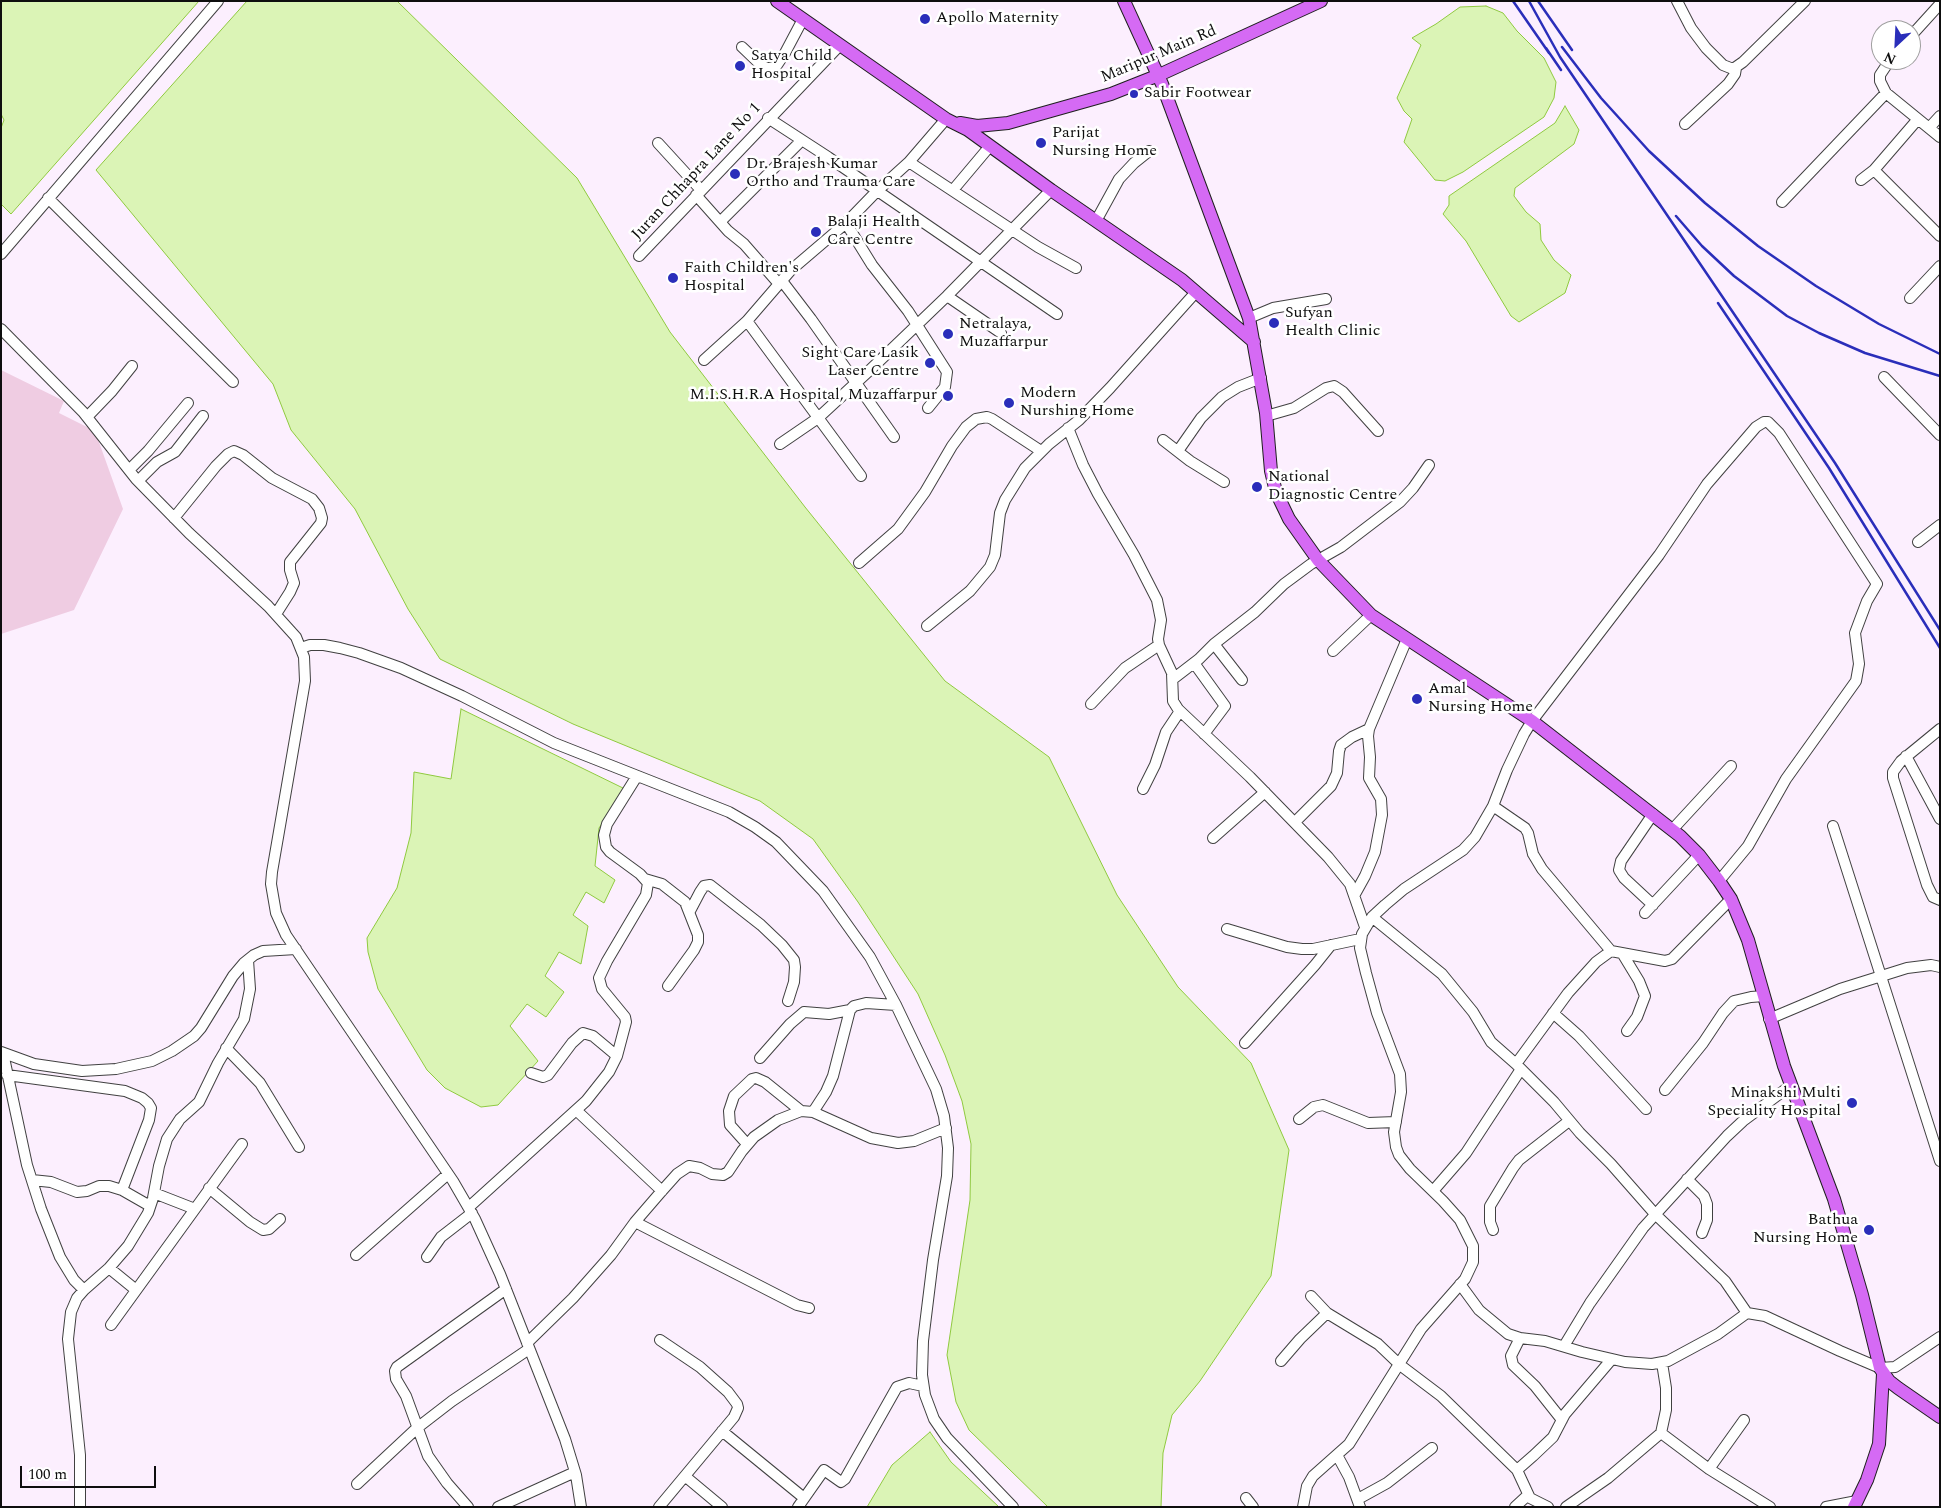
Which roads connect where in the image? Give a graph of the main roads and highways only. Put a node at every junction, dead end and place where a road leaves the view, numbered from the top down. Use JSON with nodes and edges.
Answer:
{"nodes":[{"id":1,"x":777,"y":1,"type":"edge"},
{"id":2,"x":1124,"y":1,"type":"edge"},
{"id":3,"x":1320,"y":1,"type":"edge"},
{"id":4,"x":1159,"y":75,"type":"junction"},
{"id":5,"x":946,"y":118,"type":"junction"},
{"id":6,"x":1254,"y":342,"type":"junction"},
{"id":7,"x":1880,"y":1367,"type":"junction"},
{"id":8,"x":1940,"y":1417,"type":"edge"},
{"id":9,"x":1855,"y":1504,"type":"edge"}],
"edges":[{"from":1,"to":5,"type":"main road"},
{"from":2,"to":4,"type":"main road"},
{"from":3,"to":4,"type":"main road","name":"Maripur Main Rd"},
{"from":4,"to":5,"type":"main road","name":"Maripur Main Rd"},
{"from":4,"to":6,"type":"main road"},
{"from":5,"to":6,"type":"main road"},
{"from":6,"to":7,"type":"main road"},
{"from":7,"to":8,"type":"main road"},
{"from":7,"to":9,"type":"main road"}]}
